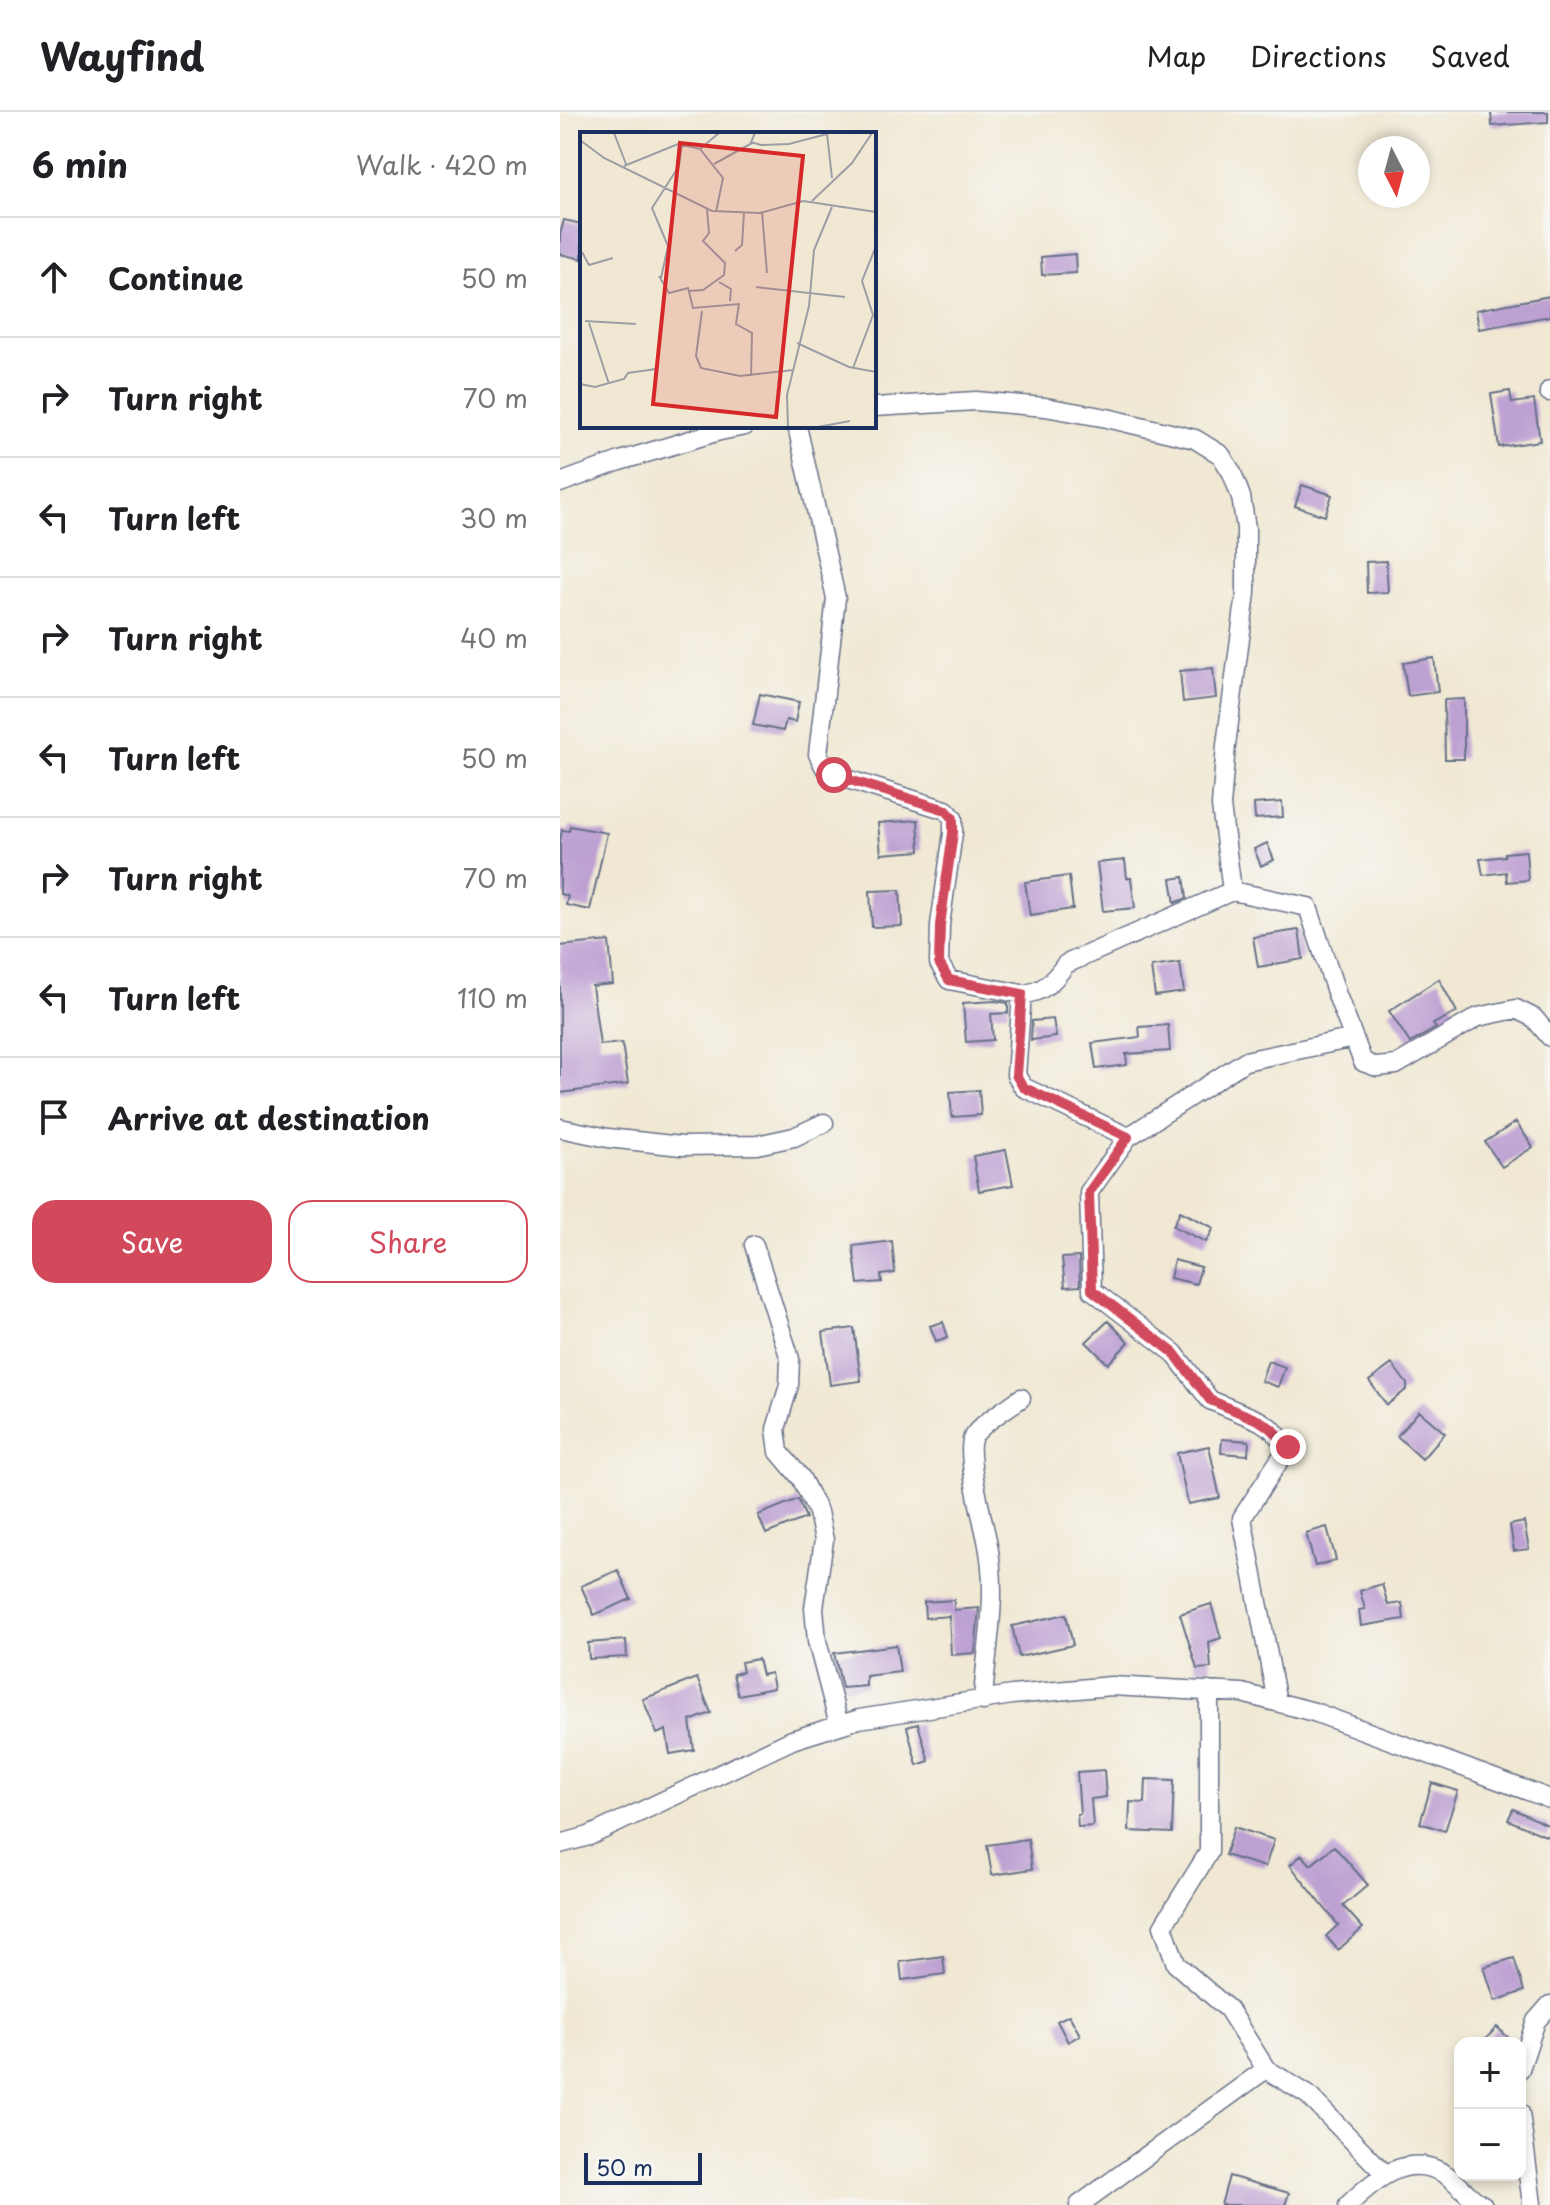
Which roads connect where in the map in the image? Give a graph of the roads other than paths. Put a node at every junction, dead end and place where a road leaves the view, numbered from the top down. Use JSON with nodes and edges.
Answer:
{"nodes":[{"id":1,"x":876,"y":407,"type":"edge"},
{"id":2,"x":735,"y":428,"type":"edge"},
{"id":3,"x":797,"y":428,"type":"edge"},
{"id":4,"x":560,"y":483,"type":"edge"},
{"id":5,"x":1232,"y":891,"type":"junction"},
{"id":6,"x":1022,"y":994,"type":"junction"},
{"id":7,"x":1550,"y":1037,"type":"edge"},
{"id":8,"x":1354,"y":1038,"type":"junction"},
{"id":9,"x":824,"y":1123,"type":"dead end"},
{"id":10,"x":560,"y":1128,"type":"edge"},
{"id":11,"x":1128,"y":1137,"type":"junction"},
{"id":12,"x":754,"y":1245,"type":"dead end"},
{"id":13,"x":1021,"y":1398,"type":"dead end"},
{"id":14,"x":1209,"y":1691,"type":"junction"},
{"id":15,"x":983,"y":1701,"type":"junction"},
{"id":16,"x":1277,"y":1702,"type":"junction"},
{"id":17,"x":839,"y":1725,"type":"junction"},
{"id":18,"x":1550,"y":1799,"type":"edge"},
{"id":19,"x":560,"y":1844,"type":"edge"},
{"id":20,"x":1550,"y":2005,"type":"edge"},
{"id":21,"x":1526,"y":2051,"type":"edge"},
{"id":22,"x":1266,"y":2069,"type":"junction"},
{"id":23,"x":1526,"y":2158,"type":"edge"},
{"id":24,"x":1385,"y":2174,"type":"junction"},
{"id":25,"x":1550,"y":2201,"type":"edge"},
{"id":26,"x":1532,"y":2204,"type":"edge"},
{"id":27,"x":1079,"y":2205,"type":"edge"},
{"id":28,"x":1348,"y":2205,"type":"edge"},
{"id":29,"x":1483,"y":2205,"type":"edge"},
{"id":30,"x":1524,"y":2205,"type":"edge"}],
"edges":[{"from":1,"to":5,"type":"street"},
{"from":2,"to":4,"type":"street"},
{"from":3,"to":6,"type":"street"},
{"from":5,"to":6,"type":"street"},
{"from":5,"to":8,"type":"street"},
{"from":6,"to":11,"type":"street"},
{"from":7,"to":8,"type":"street"},
{"from":8,"to":11,"type":"street"},
{"from":9,"to":10,"type":"street"},
{"from":11,"to":16,"type":"street"},
{"from":12,"to":17,"type":"street"},
{"from":13,"to":15,"type":"street"},
{"from":14,"to":15,"type":"street"},
{"from":14,"to":16,"type":"street"},
{"from":14,"to":22,"type":"street"},
{"from":15,"to":17,"type":"street"},
{"from":16,"to":18,"type":"street"},
{"from":17,"to":19,"type":"street"},
{"from":20,"to":21,"type":"street"},
{"from":22,"to":24,"type":"street"},
{"from":22,"to":27,"type":"street"},
{"from":23,"to":26,"type":"street"},
{"from":24,"to":28,"type":"street"},
{"from":24,"to":29,"type":"street"},
{"from":25,"to":26,"type":"street"},
{"from":26,"to":30,"type":"street"}]}
